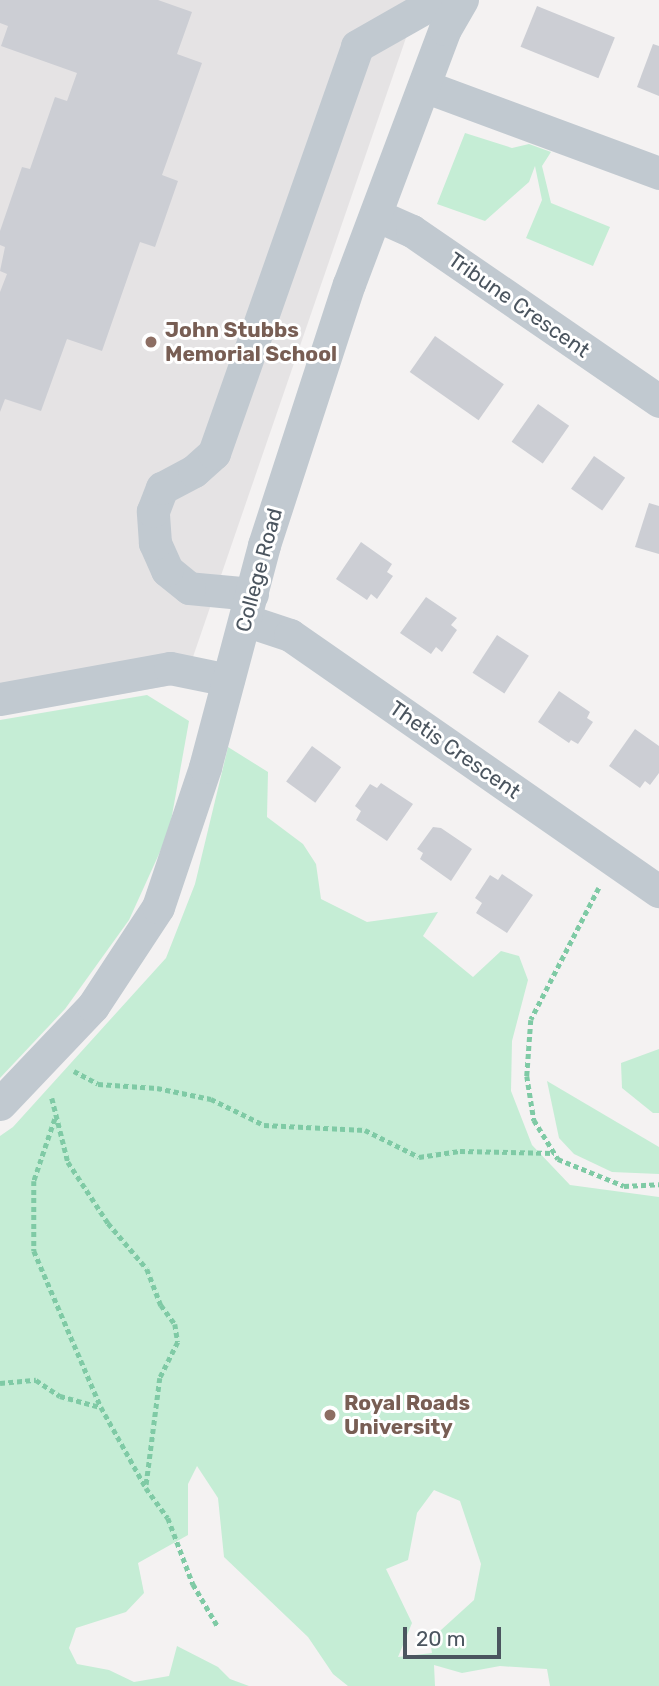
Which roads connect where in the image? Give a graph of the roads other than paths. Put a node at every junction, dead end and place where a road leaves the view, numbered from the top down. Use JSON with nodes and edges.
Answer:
{"nodes":[{"id":1,"x":438,"y":0,"type":"edge"},
{"id":2,"x":462,"y":0,"type":"edge"},
{"id":3,"x":424,"y":86,"type":"junction"},
{"id":4,"x":659,"y":173,"type":"edge"},
{"id":5,"x":376,"y":215,"type":"junction"},
{"id":6,"x":659,"y":401,"type":"edge"},
{"id":7,"x":248,"y":607,"type":"junction"},
{"id":8,"x":228,"y":680,"type":"junction"},
{"id":9,"x":0,"y":699,"type":"edge"},
{"id":10,"x":659,"y":891,"type":"edge"},
{"id":11,"x":0,"y":1104,"type":"edge"}],
"edges":[{"from":1,"to":7,"type":"street","name":"Thetis Crescent"},
{"from":2,"to":3,"type":"street","name":"College Road"},
{"from":3,"to":4,"type":"street"},
{"from":3,"to":5,"type":"street","name":"College Road"},
{"from":5,"to":6,"type":"street","name":"Tribune Crescent"},
{"from":5,"to":7,"type":"street","name":"College Road"},
{"from":7,"to":8,"type":"street","name":"College Road"},
{"from":7,"to":10,"type":"street","name":"Thetis Crescent"},
{"from":8,"to":9,"type":"street"},
{"from":8,"to":11,"type":"street","name":"College Road"}]}
